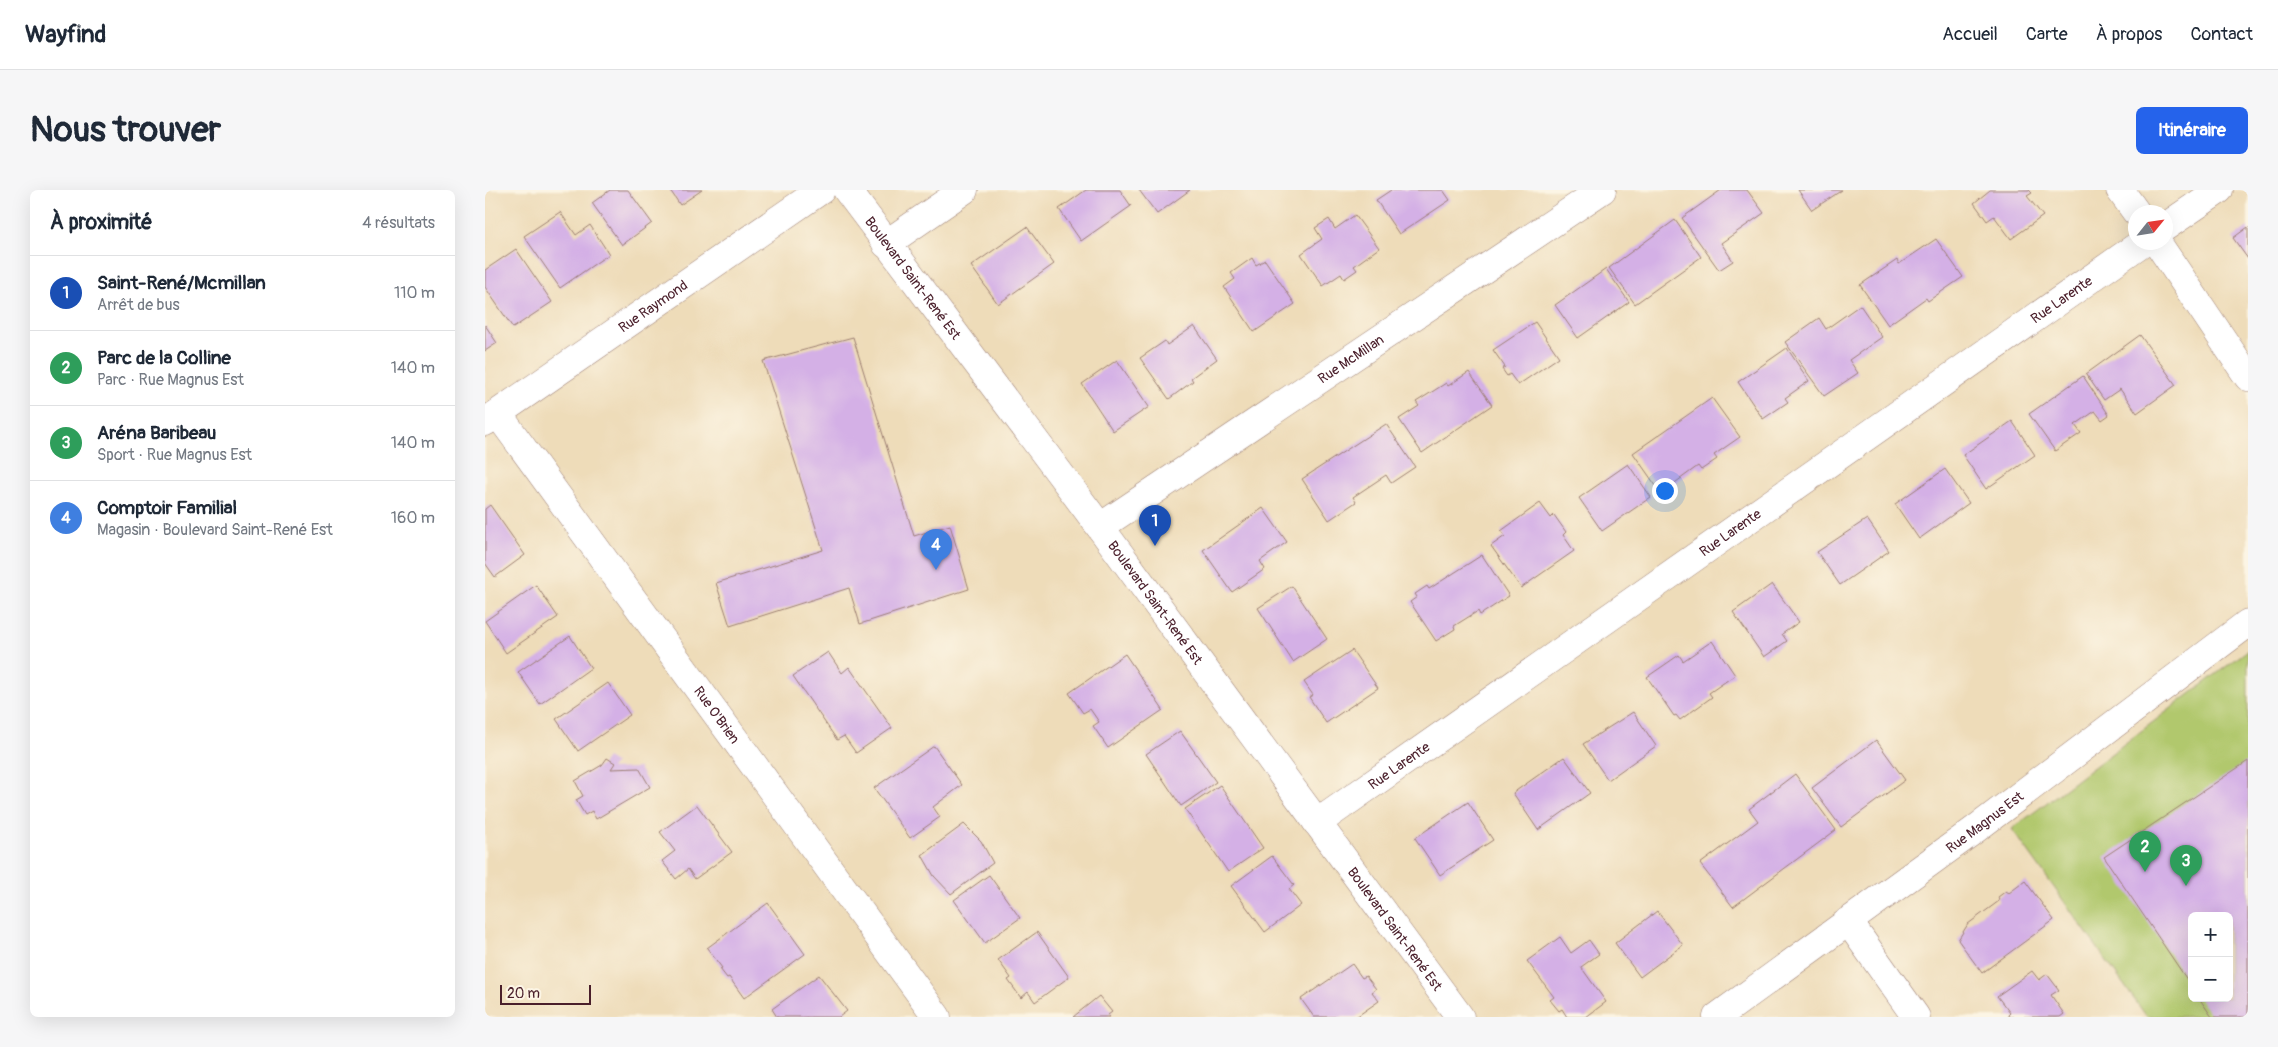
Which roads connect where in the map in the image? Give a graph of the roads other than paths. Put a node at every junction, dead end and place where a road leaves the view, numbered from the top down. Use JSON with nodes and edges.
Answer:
{"nodes":[{"id":1,"x":821,"y":190,"type":"edge"},
{"id":2,"x":847,"y":190,"type":"edge"},
{"id":3,"x":964,"y":190,"type":"edge"},
{"id":4,"x":1602,"y":190,"type":"edge"},
{"id":5,"x":2120,"y":190,"type":"edge"},
{"id":6,"x":2219,"y":190,"type":"edge"},
{"id":7,"x":2131,"y":205,"type":"edge"},
{"id":8,"x":2173,"y":222,"type":"edge"},
{"id":9,"x":886,"y":244,"type":"junction"},
{"id":10,"x":2132,"y":250,"type":"edge"},
{"id":11,"x":2162,"y":250,"type":"edge"},
{"id":12,"x":2248,"y":377,"type":"edge"},
{"id":13,"x":491,"y":418,"type":"edge"},
{"id":14,"x":1100,"y":528,"type":"junction"},
{"id":15,"x":2248,"y":623,"type":"edge"},
{"id":16,"x":1317,"y":824,"type":"junction"},
{"id":17,"x":1848,"y":921,"type":"junction"},
{"id":18,"x":937,"y":1017,"type":"edge"},
{"id":19,"x":1460,"y":1017,"type":"edge"},
{"id":20,"x":1717,"y":1017,"type":"edge"},
{"id":21,"x":1916,"y":1017,"type":"edge"}],
"edges":[{"from":1,"to":13,"type":"street","name":"Rue Raymond"},
{"from":2,"to":9,"type":"street","name":"Boulevard Saint-René Est"},
{"from":3,"to":9,"type":"street"},
{"from":4,"to":14,"type":"street","name":"Rue McMillan"},
{"from":5,"to":7,"type":"street"},
{"from":6,"to":8,"type":"street"},
{"from":9,"to":14,"type":"street","name":"Boulevard Saint-René Est"},
{"from":10,"to":16,"type":"street","name":"Rue Larente"},
{"from":11,"to":12,"type":"street"},
{"from":13,"to":18,"type":"street","name":"Rue O'Brien"},
{"from":14,"to":16,"type":"street","name":"Boulevard Saint-René Est"},
{"from":15,"to":17,"type":"street","name":"Rue Magnus Est"},
{"from":16,"to":19,"type":"street","name":"Boulevard Saint-René Est"},
{"from":17,"to":20,"type":"street","name":"Rue Magnus Est"},
{"from":17,"to":21,"type":"street"}]}
